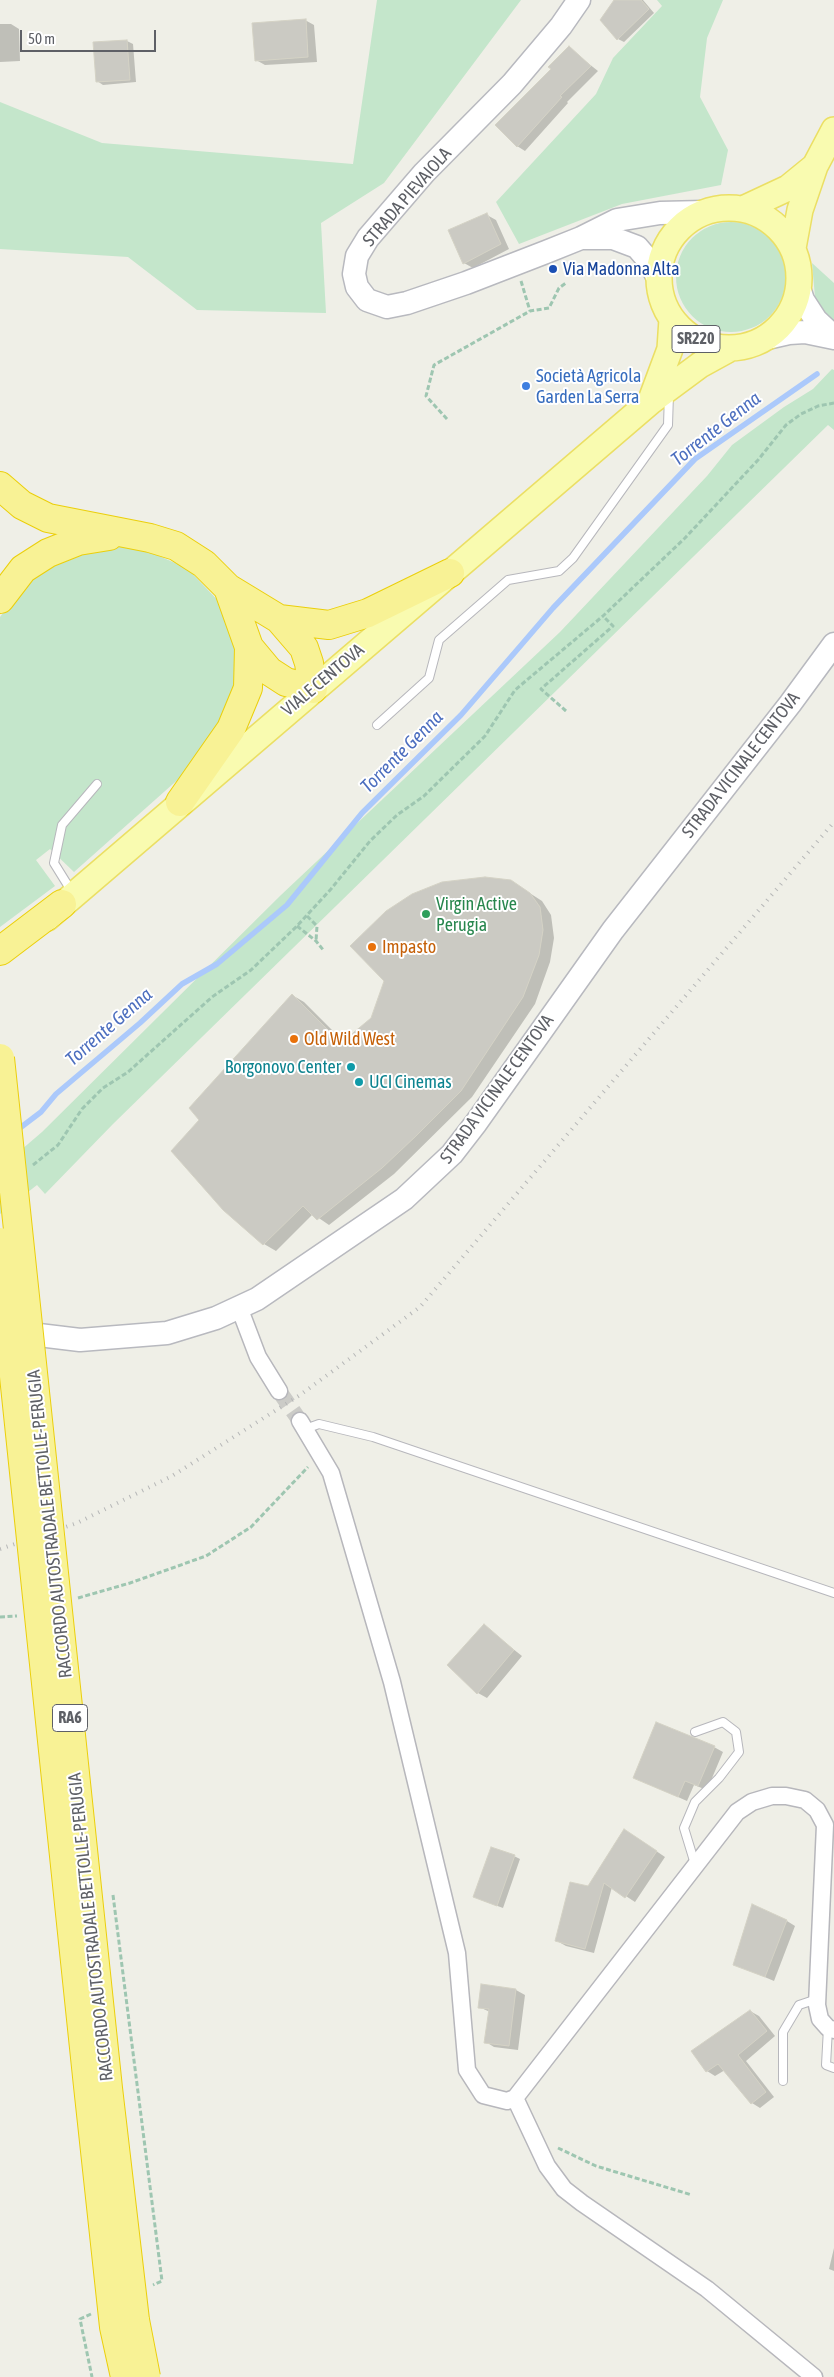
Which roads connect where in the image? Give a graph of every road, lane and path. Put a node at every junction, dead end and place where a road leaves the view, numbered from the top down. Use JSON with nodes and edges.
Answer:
{"nodes":[{"id":1,"x":579,"y":0,"type":"edge"},
{"id":2,"x":834,"y":130,"type":"edge"},
{"id":3,"x":815,"y":166,"type":"junction"},
{"id":4,"x":743,"y":209,"type":"junction"},
{"id":5,"x":704,"y":212,"type":"junction"},
{"id":6,"x":581,"y":238,"type":"junction"},
{"id":7,"x":793,"y":248,"type":"junction"},
{"id":8,"x":516,"y":264,"type":"junction"},
{"id":9,"x":659,"y":280,"type":"junction"},
{"id":10,"x":566,"y":283,"type":"dead end"},
{"id":11,"x":799,"y":288,"type":"junction"},
{"id":12,"x":530,"y":311,"type":"junction"},
{"id":13,"x":672,"y":319,"type":"junction"},
{"id":14,"x":766,"y":338,"type":"junction"},
{"id":15,"x":834,"y":338,"type":"edge"},
{"id":16,"x":731,"y":348,"type":"junction"},
{"id":17,"x":659,"y":395,"type":"junction"},
{"id":18,"x":834,"y":403,"type":"edge"},
{"id":19,"x":447,"y":419,"type":"dead end"},
{"id":20,"x":0,"y":486,"type":"edge"},
{"id":21,"x":120,"y":533,"type":"junction"},
{"id":22,"x":450,"y":573,"type":"junction"},
{"id":23,"x":228,"y":588,"type":"junction"},
{"id":24,"x":0,"y":599,"type":"edge"},
{"id":25,"x":603,"y":616,"type":"junction"},
{"id":26,"x":279,"y":619,"type":"junction"},
{"id":27,"x":834,"y":644,"type":"edge"},
{"id":28,"x":249,"y":647,"type":"junction"},
{"id":29,"x":313,"y":688,"type":"junction"},
{"id":30,"x":566,"y":711,"type":"dead end"},
{"id":31,"x":377,"y":725,"type":"dead end"},
{"id":32,"x":97,"y":784,"type":"dead end"},
{"id":33,"x":180,"y":802,"type":"junction"},
{"id":34,"x":68,"y":899,"type":"junction"},
{"id":35,"x":307,"y":916,"type":"junction"},
{"id":36,"x":298,"y":926,"type":"junction"},
{"id":37,"x":316,"y":941,"type":"junction"},
{"id":38,"x":0,"y":951,"type":"edge"},
{"id":39,"x":324,"y":951,"type":"dead end"},
{"id":40,"x":0,"y":962,"type":"edge"},
{"id":41,"x":0,"y":1058,"type":"edge"},
{"id":42,"x":28,"y":1169,"type":"dead end"},
{"id":43,"x":0,"y":1242,"type":"edge"},
{"id":44,"x":239,"y":1307,"type":"junction"},
{"id":45,"x":0,"y":1328,"type":"edge"},
{"id":46,"x":280,"y":1391,"type":"tunnel mouth"},
{"id":47,"x":302,"y":1425,"type":"joint"},
{"id":48,"x":319,"y":1453,"type":"junction"},
{"id":49,"x":834,"y":1593,"type":"edge"},
{"id":50,"x":75,"y":1599,"type":"dead end"},
{"id":51,"x":18,"y":1616,"type":"dead end"},
{"id":52,"x":0,"y":1617,"type":"edge"},
{"id":53,"x":695,"y":1732,"type":"dead end"},
{"id":54,"x":696,"y":1866,"type":"junction"},
{"id":55,"x":817,"y":1999,"type":"junction"},
{"id":56,"x":831,"y":2029,"type":"edge"},
{"id":57,"x":834,"y":2068,"type":"edge"},
{"id":58,"x":783,"y":2081,"type":"dead end"},
{"id":59,"x":515,"y":2098,"type":"junction"},
{"id":60,"x":531,"y":2135,"type":"junction"},
{"id":61,"x":692,"y":2195,"type":"dead end"},
{"id":62,"x":125,"y":2377,"type":"edge"},
{"id":63,"x":146,"y":2377,"type":"edge"},
{"id":64,"x":814,"y":2377,"type":"edge"}],
"edges":[{"from":1,"to":8,"type":"street","name":"STRADA PIEVAIOLA","number":"SR220"},
{"from":2,"to":3,"type":"main road"},
{"from":3,"to":4,"type":"main road"},
{"from":3,"to":7,"type":"main road"},
{"from":4,"to":5,"type":"main road","number":"SR220"},
{"from":4,"to":7,"type":"main road","number":"SR220"},
{"from":5,"to":6,"type":"street","number":"SR220"},
{"from":5,"to":9,"type":"main road","number":"SR220"},
{"from":6,"to":8,"type":"street","name":"STRADA PIEVAIOLA","number":"SR220"},
{"from":6,"to":9,"type":"street","number":"SR220"},
{"from":7,"to":11,"type":"main road","number":"SR220"},
{"from":8,"to":12,"type":"path"},
{"from":9,"to":13,"type":"main road","number":"SR220"},
{"from":10,"to":12,"type":"path"},
{"from":11,"to":14,"type":"main road","number":"SR220"},
{"from":11,"to":15,"type":"street","number":"SR220"},
{"from":12,"to":19,"type":"path"},
{"from":13,"to":16,"type":"main road","number":"SR220"},
{"from":13,"to":17,"type":"main road","name":"VIALE CENTOVA"},
{"from":14,"to":15,"type":"street","number":"SR220"},
{"from":14,"to":16,"type":"main road","number":"SR220"},
{"from":16,"to":17,"type":"main road","name":"VIALE CENTOVA"},
{"from":17,"to":22,"type":"main road","name":"VIALE CENTOVA"},
{"from":17,"to":31,"type":"lane"},
{"from":18,"to":25,"type":"path"},
{"from":20,"to":21,"type":"highway"},
{"from":21,"to":23,"type":"highway"},
{"from":21,"to":24,"type":"highway"},
{"from":22,"to":26,"type":"highway"},
{"from":22,"to":29,"type":"main road","name":"VIALE CENTOVA"},
{"from":23,"to":26,"type":"highway"},
{"from":23,"to":28,"type":"highway"},
{"from":25,"to":30,"type":"path"},
{"from":25,"to":35,"type":"path"},
{"from":26,"to":29,"type":"highway"},
{"from":27,"to":44,"type":"street","name":"STRADA VICINALE CENTOVA"},
{"from":28,"to":29,"type":"highway"},
{"from":28,"to":33,"type":"highway"},
{"from":29,"to":33,"type":"main road","name":"VIALE CENTOVA"},
{"from":32,"to":34,"type":"lane"},
{"from":33,"to":34,"type":"main road","name":"VIALE CENTOVA"},
{"from":34,"to":38,"type":"highway"},
{"from":34,"to":40,"type":"main road","name":"VIALE CENTOVA"},
{"from":35,"to":36,"type":"path"},
{"from":35,"to":37,"type":"path"},
{"from":36,"to":37,"type":"path"},
{"from":36,"to":42,"type":"path"},
{"from":37,"to":39,"type":"path"},
{"from":41,"to":63,"type":"highway","name":"RACCORDO AUTOSTRADALE BETTOLLE-PERUGIA","number":"RA6","bridge":true},
{"from":43,"to":62,"type":"highway","number":"RA6","bridge":true},
{"from":44,"to":45,"type":"street","name":"STRADA VICINALE CENTOVA"},
{"from":44,"to":46,"type":"street"},
{"from":47,"to":48,"type":"street"},
{"from":47,"to":49,"type":"lane"},
{"from":48,"to":50,"type":"path"},
{"from":48,"to":59,"type":"street"},
{"from":51,"to":52,"type":"path"},
{"from":53,"to":54,"type":"lane"},
{"from":54,"to":55,"type":"street"},
{"from":54,"to":59,"type":"street"},
{"from":55,"to":56,"type":"street"},
{"from":55,"to":58,"type":"lane"},
{"from":56,"to":57,"type":"lane"},
{"from":59,"to":60,"type":"street"},
{"from":60,"to":61,"type":"path"},
{"from":60,"to":64,"type":"street"}]}
